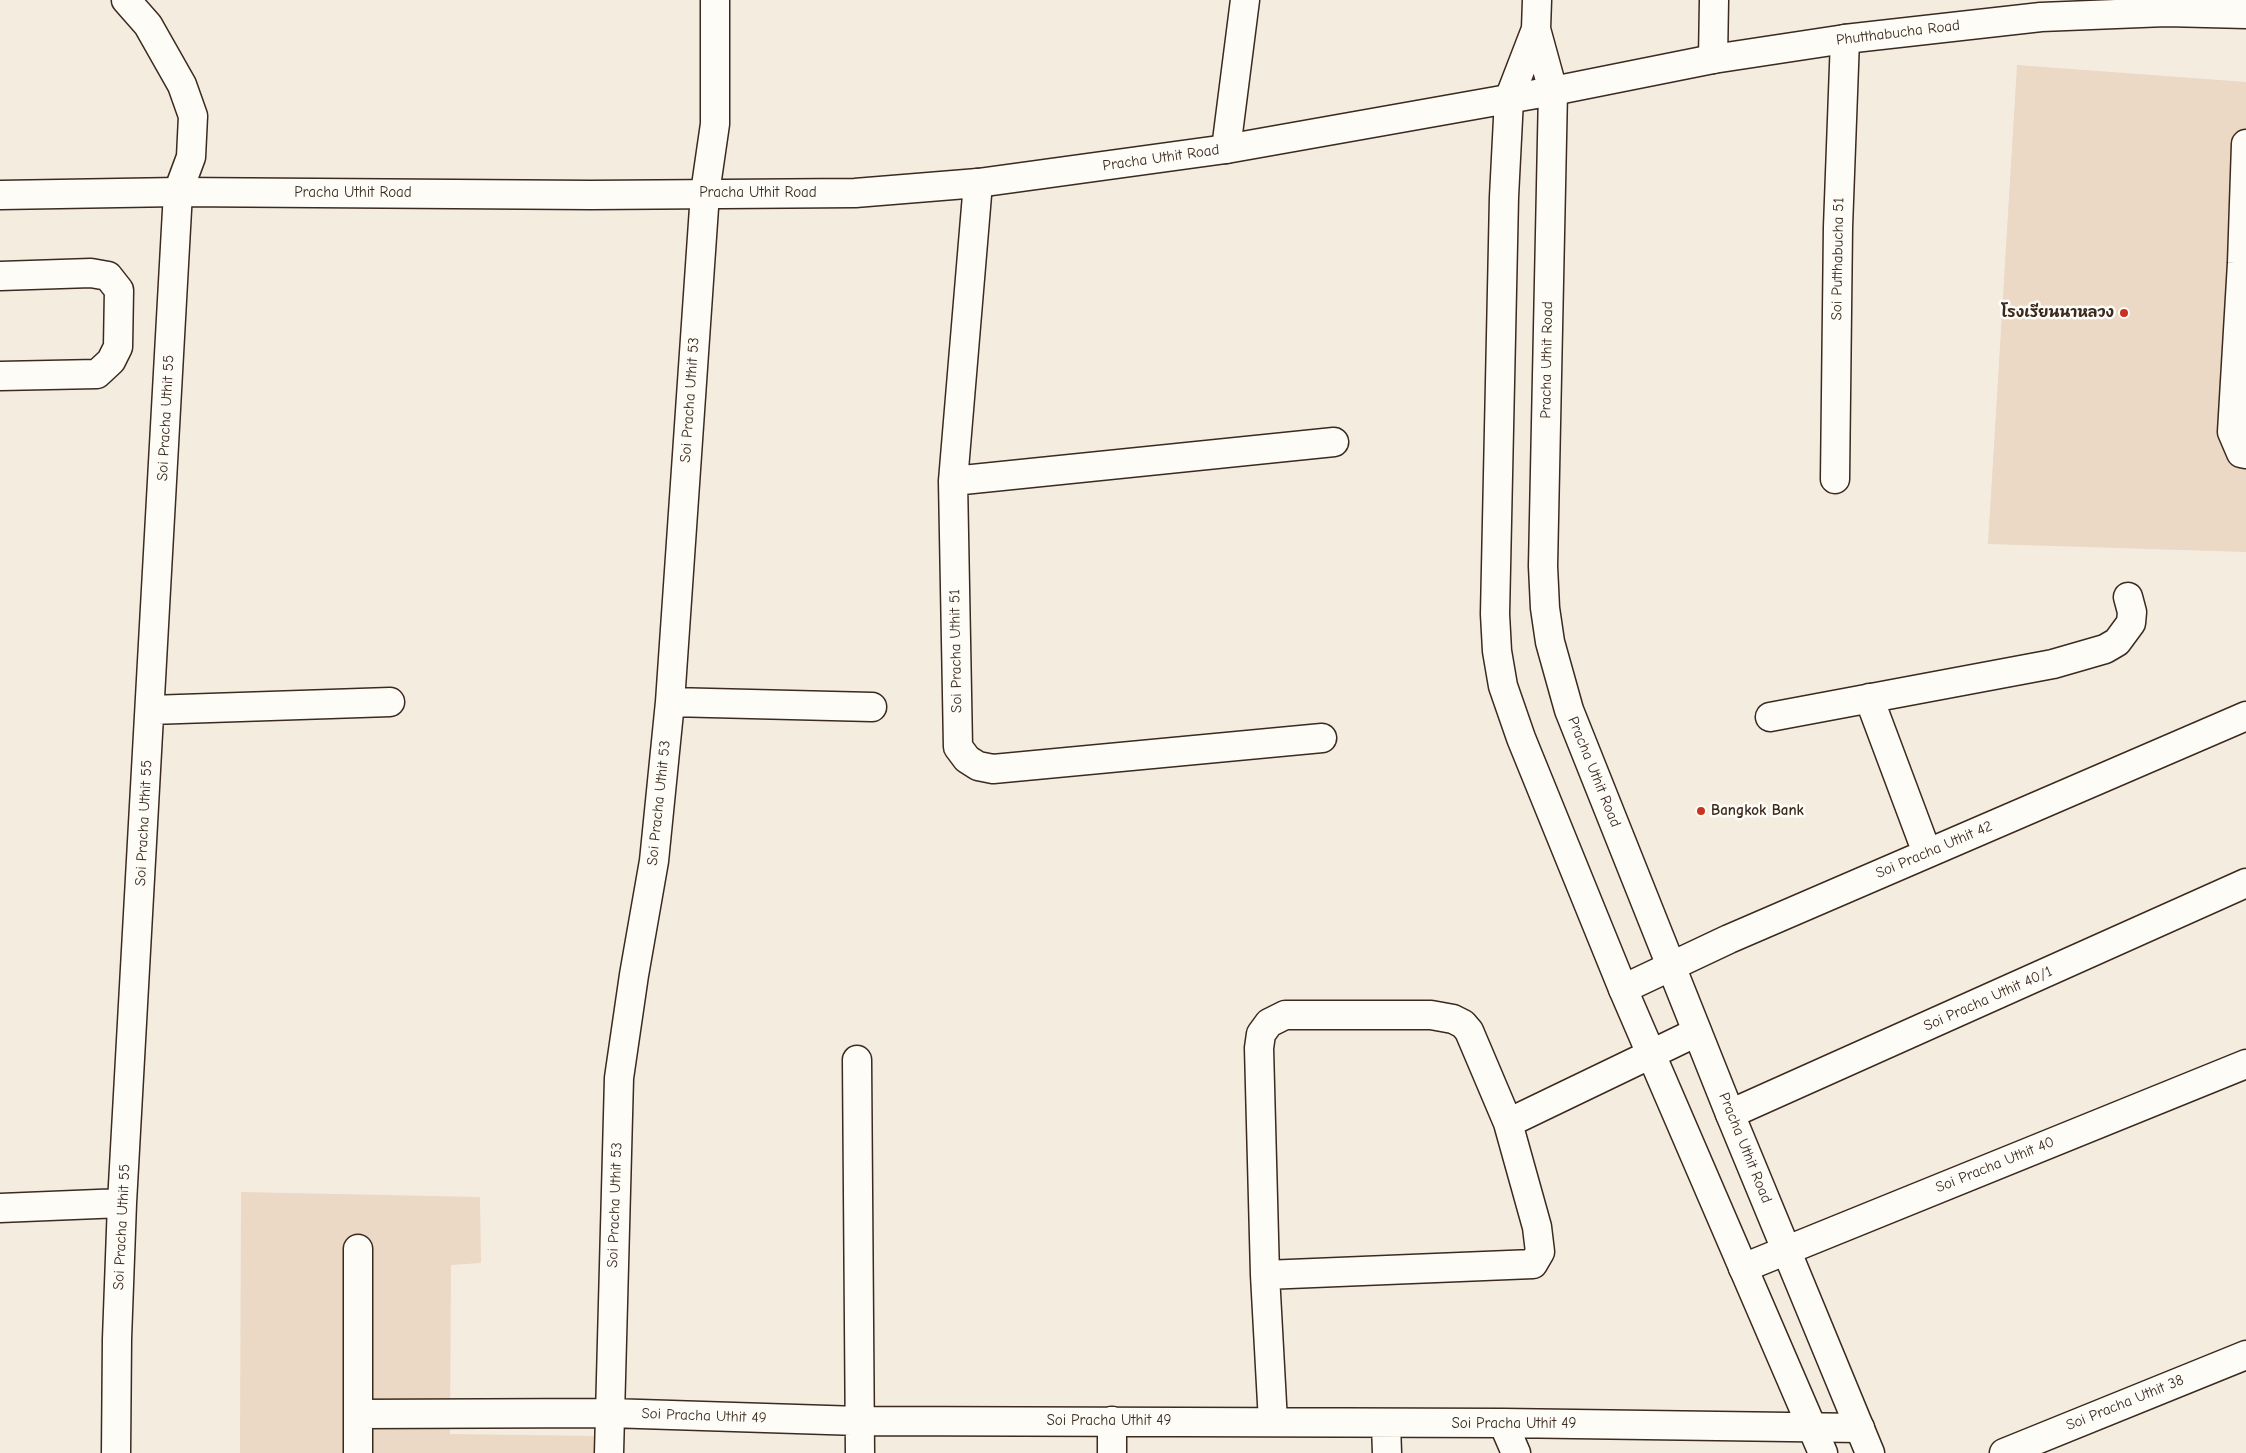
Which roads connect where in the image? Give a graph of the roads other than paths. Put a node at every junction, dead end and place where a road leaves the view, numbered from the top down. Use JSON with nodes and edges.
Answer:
{"nodes":[{"id":1,"x":126,"y":0,"type":"edge"},
{"id":2,"x":715,"y":0,"type":"edge"},
{"id":3,"x":1245,"y":0,"type":"edge"},
{"id":4,"x":1537,"y":0,"type":"edge"},
{"id":5,"x":1714,"y":0,"type":"edge"},
{"id":6,"x":2167,"y":6,"type":"edge"},
{"id":7,"x":2246,"y":14,"type":"edge"},
{"id":8,"x":1536,"y":29,"type":"junction"},
{"id":9,"x":1845,"y":39,"type":"junction"},
{"id":10,"x":1713,"y":59,"type":"junction"},
{"id":11,"x":1553,"y":91,"type":"junction"},
{"id":12,"x":1509,"y":99,"type":"junction"},
{"id":13,"x":2246,"y":146,"type":"edge"},
{"id":14,"x":1226,"y":149,"type":"junction"},
{"id":15,"x":978,"y":183,"type":"junction"},
{"id":16,"x":178,"y":192,"type":"junction"},
{"id":17,"x":705,"y":193,"type":"junction"},
{"id":18,"x":0,"y":195,"type":"edge"},
{"id":19,"x":0,"y":276,"type":"edge"},
{"id":20,"x":0,"y":376,"type":"edge"},
{"id":21,"x":1334,"y":442,"type":"dead end"},
{"id":22,"x":2246,"y":454,"type":"edge"},
{"id":23,"x":1835,"y":479,"type":"dead end"},
{"id":24,"x":953,"y":481,"type":"junction"},
{"id":25,"x":2128,"y":596,"type":"dead end"},
{"id":26,"x":1869,"y":698,"type":"junction"},
{"id":27,"x":390,"y":702,"type":"dead end"},
{"id":28,"x":670,"y":702,"type":"junction"},
{"id":29,"x":872,"y":707,"type":"dead end"},
{"id":30,"x":150,"y":710,"type":"junction"},
{"id":31,"x":2246,"y":716,"type":"edge"},
{"id":32,"x":1770,"y":717,"type":"dead end"},
{"id":33,"x":1322,"y":738,"type":"dead end"},
{"id":34,"x":1928,"y":852,"type":"junction"},
{"id":35,"x":2246,"y":883,"type":"edge"},
{"id":36,"x":1671,"y":966,"type":"junction"},
{"id":37,"x":1624,"y":989,"type":"junction"},
{"id":38,"x":1697,"y":1032,"type":"junction"},
{"id":39,"x":1652,"y":1055,"type":"junction"},
{"id":40,"x":857,"y":1060,"type":"dead end"},
{"id":41,"x":2246,"y":1064,"type":"edge"},
{"id":42,"x":1730,"y":1114,"type":"junction"},
{"id":43,"x":1508,"y":1123,"type":"junction"},
{"id":44,"x":122,"y":1204,"type":"junction"},
{"id":45,"x":0,"y":1208,"type":"edge"},
{"id":46,"x":358,"y":1249,"type":"dead end"},
{"id":47,"x":1786,"y":1250,"type":"junction"},
{"id":48,"x":1743,"y":1268,"type":"junction"},
{"id":49,"x":1265,"y":1275,"type":"junction"},
{"id":50,"x":2246,"y":1355,"type":"edge"},
{"id":51,"x":609,"y":1413,"type":"junction"},
{"id":52,"x":358,"y":1414,"type":"junction"},
{"id":53,"x":859,"y":1421,"type":"junction"},
{"id":54,"x":1112,"y":1421,"type":"junction"},
{"id":55,"x":1273,"y":1422,"type":"junction"},
{"id":56,"x":1503,"y":1423,"type":"junction"},
{"id":57,"x":1386,"y":1424,"type":"junction"},
{"id":58,"x":1812,"y":1426,"type":"junction"},
{"id":59,"x":1860,"y":1428,"type":"junction"},
{"id":60,"x":116,"y":1453,"type":"edge"},
{"id":61,"x":358,"y":1453,"type":"edge"},
{"id":62,"x":608,"y":1453,"type":"edge"},
{"id":63,"x":860,"y":1453,"type":"edge"},
{"id":64,"x":1112,"y":1453,"type":"edge"},
{"id":65,"x":1386,"y":1453,"type":"edge"},
{"id":66,"x":1516,"y":1453,"type":"edge"},
{"id":67,"x":1823,"y":1453,"type":"edge"},
{"id":68,"x":1870,"y":1453,"type":"edge"},
{"id":69,"x":2004,"y":1453,"type":"edge"}],
"edges":[{"from":1,"to":16,"type":"street","name":"Soi Pracha Uthit 55"},
{"from":2,"to":17,"type":"street","name":"Soi Pracha Uthit 53"},
{"from":3,"to":14,"type":"street"},
{"from":4,"to":8,"type":"street"},
{"from":5,"to":10,"type":"street"},
{"from":6,"to":7,"type":"street","name":"Phutthabucha Road"},
{"from":6,"to":9,"type":"street","name":"Phutthabucha Road"},
{"from":8,"to":11,"type":"street"},
{"from":8,"to":12,"type":"street"},
{"from":9,"to":10,"type":"street","name":"Phutthabucha Road"},
{"from":9,"to":23,"type":"street","name":"Soi Putthabucha 51"},
{"from":10,"to":11,"type":"street","name":"Phutthabucha Road"},
{"from":11,"to":12,"type":"street","name":"Pracha Uthit Road"},
{"from":11,"to":36,"type":"street","name":"Pracha Uthit Road"},
{"from":12,"to":14,"type":"street","name":"Pracha Uthit Road"},
{"from":12,"to":37,"type":"street"},
{"from":13,"to":22,"type":"street"},
{"from":14,"to":15,"type":"street","name":"Pracha Uthit Road"},
{"from":15,"to":17,"type":"street","name":"Pracha Uthit Road"},
{"from":15,"to":24,"type":"street","name":"Soi Pracha Uthit 51"},
{"from":16,"to":17,"type":"street","name":"Pracha Uthit Road"},
{"from":16,"to":18,"type":"street","name":"Pracha Uthit Road"},
{"from":16,"to":30,"type":"street","name":"Soi Pracha Uthit 55"},
{"from":17,"to":28,"type":"street","name":"Soi Pracha Uthit 53"},
{"from":19,"to":20,"type":"street"},
{"from":21,"to":24,"type":"street"},
{"from":24,"to":33,"type":"street","name":"Soi Pracha Uthit 51"},
{"from":25,"to":26,"type":"street"},
{"from":26,"to":32,"type":"street"},
{"from":26,"to":34,"type":"street"},
{"from":27,"to":30,"type":"street"},
{"from":28,"to":29,"type":"street"},
{"from":28,"to":51,"type":"street","name":"Soi Pracha Uthit 53"},
{"from":30,"to":44,"type":"street","name":"Soi Pracha Uthit 55"},
{"from":31,"to":34,"type":"street","name":"Soi Pracha Uthit 42"},
{"from":34,"to":36,"type":"street","name":"Soi Pracha Uthit 42"},
{"from":35,"to":42,"type":"street","name":"Soi Pracha Uthit 40/1"},
{"from":36,"to":37,"type":"street","name":"Soi Pracha Uthit 42"},
{"from":36,"to":38,"type":"street","name":"Pracha Uthit Road"},
{"from":37,"to":39,"type":"street"},
{"from":38,"to":39,"type":"street"},
{"from":38,"to":42,"type":"street","name":"Pracha Uthit Road"},
{"from":39,"to":43,"type":"street"},
{"from":39,"to":48,"type":"street"},
{"from":40,"to":53,"type":"street"},
{"from":41,"to":47,"type":"street","name":"Soi Pracha Uthit 40"},
{"from":42,"to":47,"type":"street","name":"Pracha Uthit Road"},
{"from":43,"to":49,"type":"street"},
{"from":43,"to":49,"type":"street"},
{"from":44,"to":45,"type":"street"},
{"from":44,"to":60,"type":"street","name":"Soi Pracha Uthit 55"},
{"from":46,"to":52,"type":"street"},
{"from":47,"to":48,"type":"street","name":"Soi Pracha Uthit 40"},
{"from":47,"to":59,"type":"street","name":"Pracha Uthit Road"},
{"from":48,"to":58,"type":"street"},
{"from":49,"to":55,"type":"street"},
{"from":50,"to":69,"type":"street","name":"Soi Pracha Uthit 38"},
{"from":51,"to":52,"type":"street","name":"Soi Pracha Uthit 49"},
{"from":51,"to":53,"type":"street","name":"Soi Pracha Uthit 49"},
{"from":51,"to":62,"type":"street","name":"Soi Pracha Uthit 53"},
{"from":52,"to":61,"type":"street"},
{"from":53,"to":54,"type":"street","name":"Soi Pracha Uthit 49"},
{"from":53,"to":63,"type":"street"},
{"from":54,"to":55,"type":"street","name":"Soi Pracha Uthit 49"},
{"from":54,"to":64,"type":"street"},
{"from":55,"to":57,"type":"street","name":"Soi Pracha Uthit 49"},
{"from":56,"to":57,"type":"street","name":"Soi Pracha Uthit 49"},
{"from":56,"to":58,"type":"street","name":"Soi Pracha Uthit 49"},
{"from":56,"to":66,"type":"street"},
{"from":57,"to":65,"type":"street"},
{"from":58,"to":59,"type":"street","name":"Soi Pracha Uthit 49"},
{"from":58,"to":67,"type":"street"},
{"from":59,"to":68,"type":"street","name":"Pracha Uthit Road"}]}
